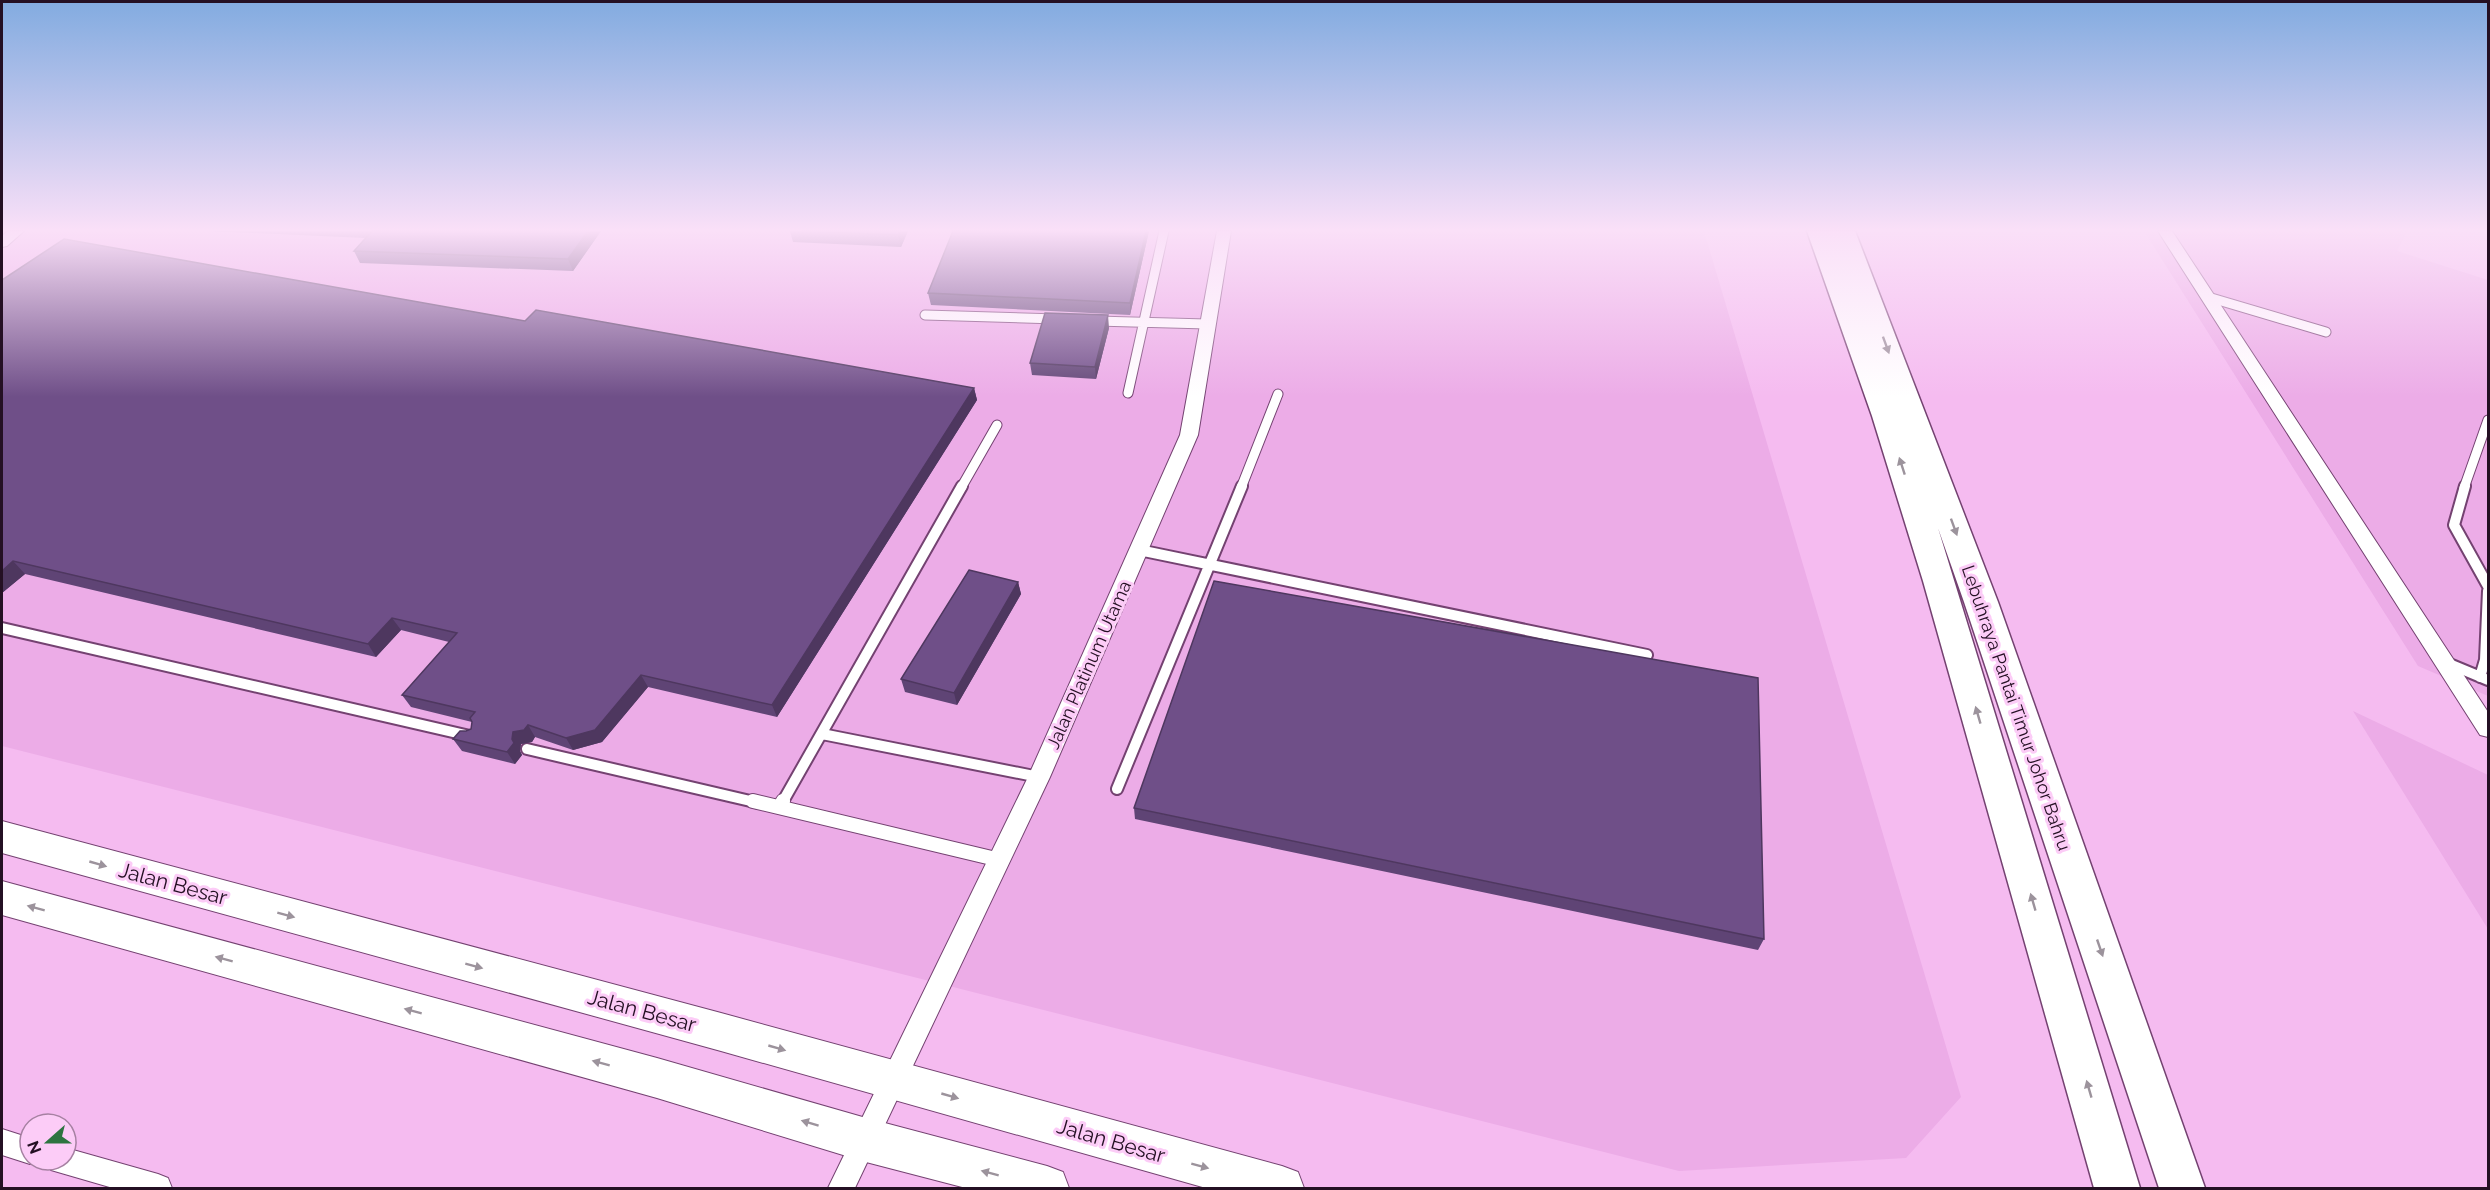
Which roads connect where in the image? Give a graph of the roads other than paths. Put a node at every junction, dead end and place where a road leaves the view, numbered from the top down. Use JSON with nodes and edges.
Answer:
{"nodes":[{"id":1,"x":1152,"y":287,"type":"edge"},
{"id":2,"x":1214,"y":287,"type":"edge"},
{"id":3,"x":1839,"y":287,"type":"edge"},
{"id":4,"x":1864,"y":287,"type":"edge"},
{"id":5,"x":2201,"y":287,"type":"edge"},
{"id":6,"x":2208,"y":297,"type":"junction"},
{"id":7,"x":925,"y":315,"type":"dead end"},
{"id":8,"x":1064,"y":320,"type":"edge"},
{"id":9,"x":1087,"y":320,"type":"edge"},
{"id":10,"x":1144,"y":322,"type":"junction"},
{"id":11,"x":1207,"y":324,"type":"junction"},
{"id":12,"x":2326,"y":332,"type":"dead end"},
{"id":13,"x":1128,"y":393,"type":"dead end"},
{"id":14,"x":1278,"y":394,"type":"dead end"},
{"id":15,"x":2488,"y":420,"type":"edge"},
{"id":16,"x":998,"y":425,"type":"dead end"},
{"id":17,"x":1139,"y":549,"type":"junction"},
{"id":18,"x":1210,"y":564,"type":"junction"},
{"id":19,"x":2488,"y":586,"type":"edge"},
{"id":20,"x":2488,"y":591,"type":"edge"},
{"id":21,"x":2,"y":628,"type":"edge"},
{"id":22,"x":1647,"y":655,"type":"dead end"},
{"id":23,"x":2446,"y":662,"type":"junction"},
{"id":24,"x":2484,"y":679,"type":"edge"},
{"id":25,"x":2488,"y":729,"type":"edge"},
{"id":26,"x":822,"y":734,"type":"junction"},
{"id":27,"x":473,"y":736,"type":"edge"},
{"id":28,"x":527,"y":749,"type":"dead end"},
{"id":29,"x":1039,"y":777,"type":"junction"},
{"id":30,"x":1117,"y":789,"type":"dead end"},
{"id":31,"x":780,"y":807,"type":"junction"},
{"id":32,"x":2,"y":837,"type":"edge"},
{"id":33,"x":1000,"y":860,"type":"junction"},
{"id":34,"x":2,"y":898,"type":"edge"},
{"id":35,"x":894,"y":1080,"type":"junction"},
{"id":36,"x":2166,"y":1138,"type":"junction"},
{"id":37,"x":866,"y":1140,"type":"junction"},
{"id":38,"x":2,"y":1142,"type":"edge"},
{"id":39,"x":2105,"y":1145,"type":"junction"},
{"id":40,"x":18,"y":1147,"type":"edge"},
{"id":41,"x":78,"y":1165,"type":"edge"},
{"id":42,"x":158,"y":1188,"type":"edge"},
{"id":43,"x":842,"y":1188,"type":"edge"},
{"id":44,"x":1047,"y":1188,"type":"edge"},
{"id":45,"x":1282,"y":1188,"type":"edge"},
{"id":46,"x":2103,"y":1188,"type":"edge"},
{"id":47,"x":2117,"y":1188,"type":"edge"},
{"id":48,"x":2182,"y":1188,"type":"edge"},
{"id":49,"x":2190,"y":1188,"type":"edge"}],
"edges":[{"from":1,"to":10,"type":"lane"},
{"from":2,"to":11,"type":"street","name":"Jalan Platinum Utama"},
{"from":39,"to":3,"type":"highway","name":"Lebuhraya Pantai Timur Johor Bahru","one_way":true},
{"from":4,"to":36,"type":"highway","name":"Lebuhraya Pantai Timur Johor Bahru","one_way":true},
{"from":5,"to":6,"type":"street"},
{"from":6,"to":12,"type":"lane"},
{"from":6,"to":23,"type":"street"},
{"from":7,"to":8,"type":"lane"},
{"from":9,"to":10,"type":"lane"},
{"from":10,"to":11,"type":"lane"},
{"from":10,"to":13,"type":"lane"},
{"from":11,"to":17,"type":"street","name":"Jalan Platinum Utama"},
{"from":14,"to":18,"type":"lane"},
{"from":15,"to":19,"type":"lane"},
{"from":16,"to":26,"type":"lane"},
{"from":17,"to":18,"type":"lane"},
{"from":17,"to":29,"type":"street","name":"Jalan Platinum Utama"},
{"from":18,"to":22,"type":"lane"},
{"from":18,"to":30,"type":"lane"},
{"from":20,"to":24,"type":"lane"},
{"from":21,"to":27,"type":"lane"},
{"from":23,"to":24,"type":"lane"},
{"from":23,"to":25,"type":"street"},
{"from":26,"to":29,"type":"lane"},
{"from":26,"to":31,"type":"lane"},
{"from":28,"to":31,"type":"lane"},
{"from":29,"to":33,"type":"street","name":"Jalan Platinum Utama"},
{"from":31,"to":33,"type":"lane"},
{"from":32,"to":35,"type":"main road","name":"Jalan Besar","one_way":true},
{"from":33,"to":35,"type":"street","name":"Jalan Platinum Utama"},
{"from":37,"to":34,"type":"main road","one_way":true},
{"from":35,"to":37,"type":"street","name":"Jalan Platinum Utama"},
{"from":35,"to":45,"type":"main road","name":"Jalan Besar","one_way":true},
{"from":36,"to":48,"type":"highway","name":"Lebuhraya Pantai Timur Johor Bahru"},
{"from":36,"to":49,"type":"street"},
{"from":37,"to":43,"type":"street","name":"Jalan Platinum Utama"},
{"from":44,"to":37,"type":"main road","one_way":true},
{"from":38,"to":40,"type":"street"},
{"from":39,"to":46,"type":"main road"},
{"from":39,"to":47,"type":"highway","name":"Lebuhraya Pantai Timur Johor Bahru"},
{"from":41,"to":42,"type":"street"}]}
